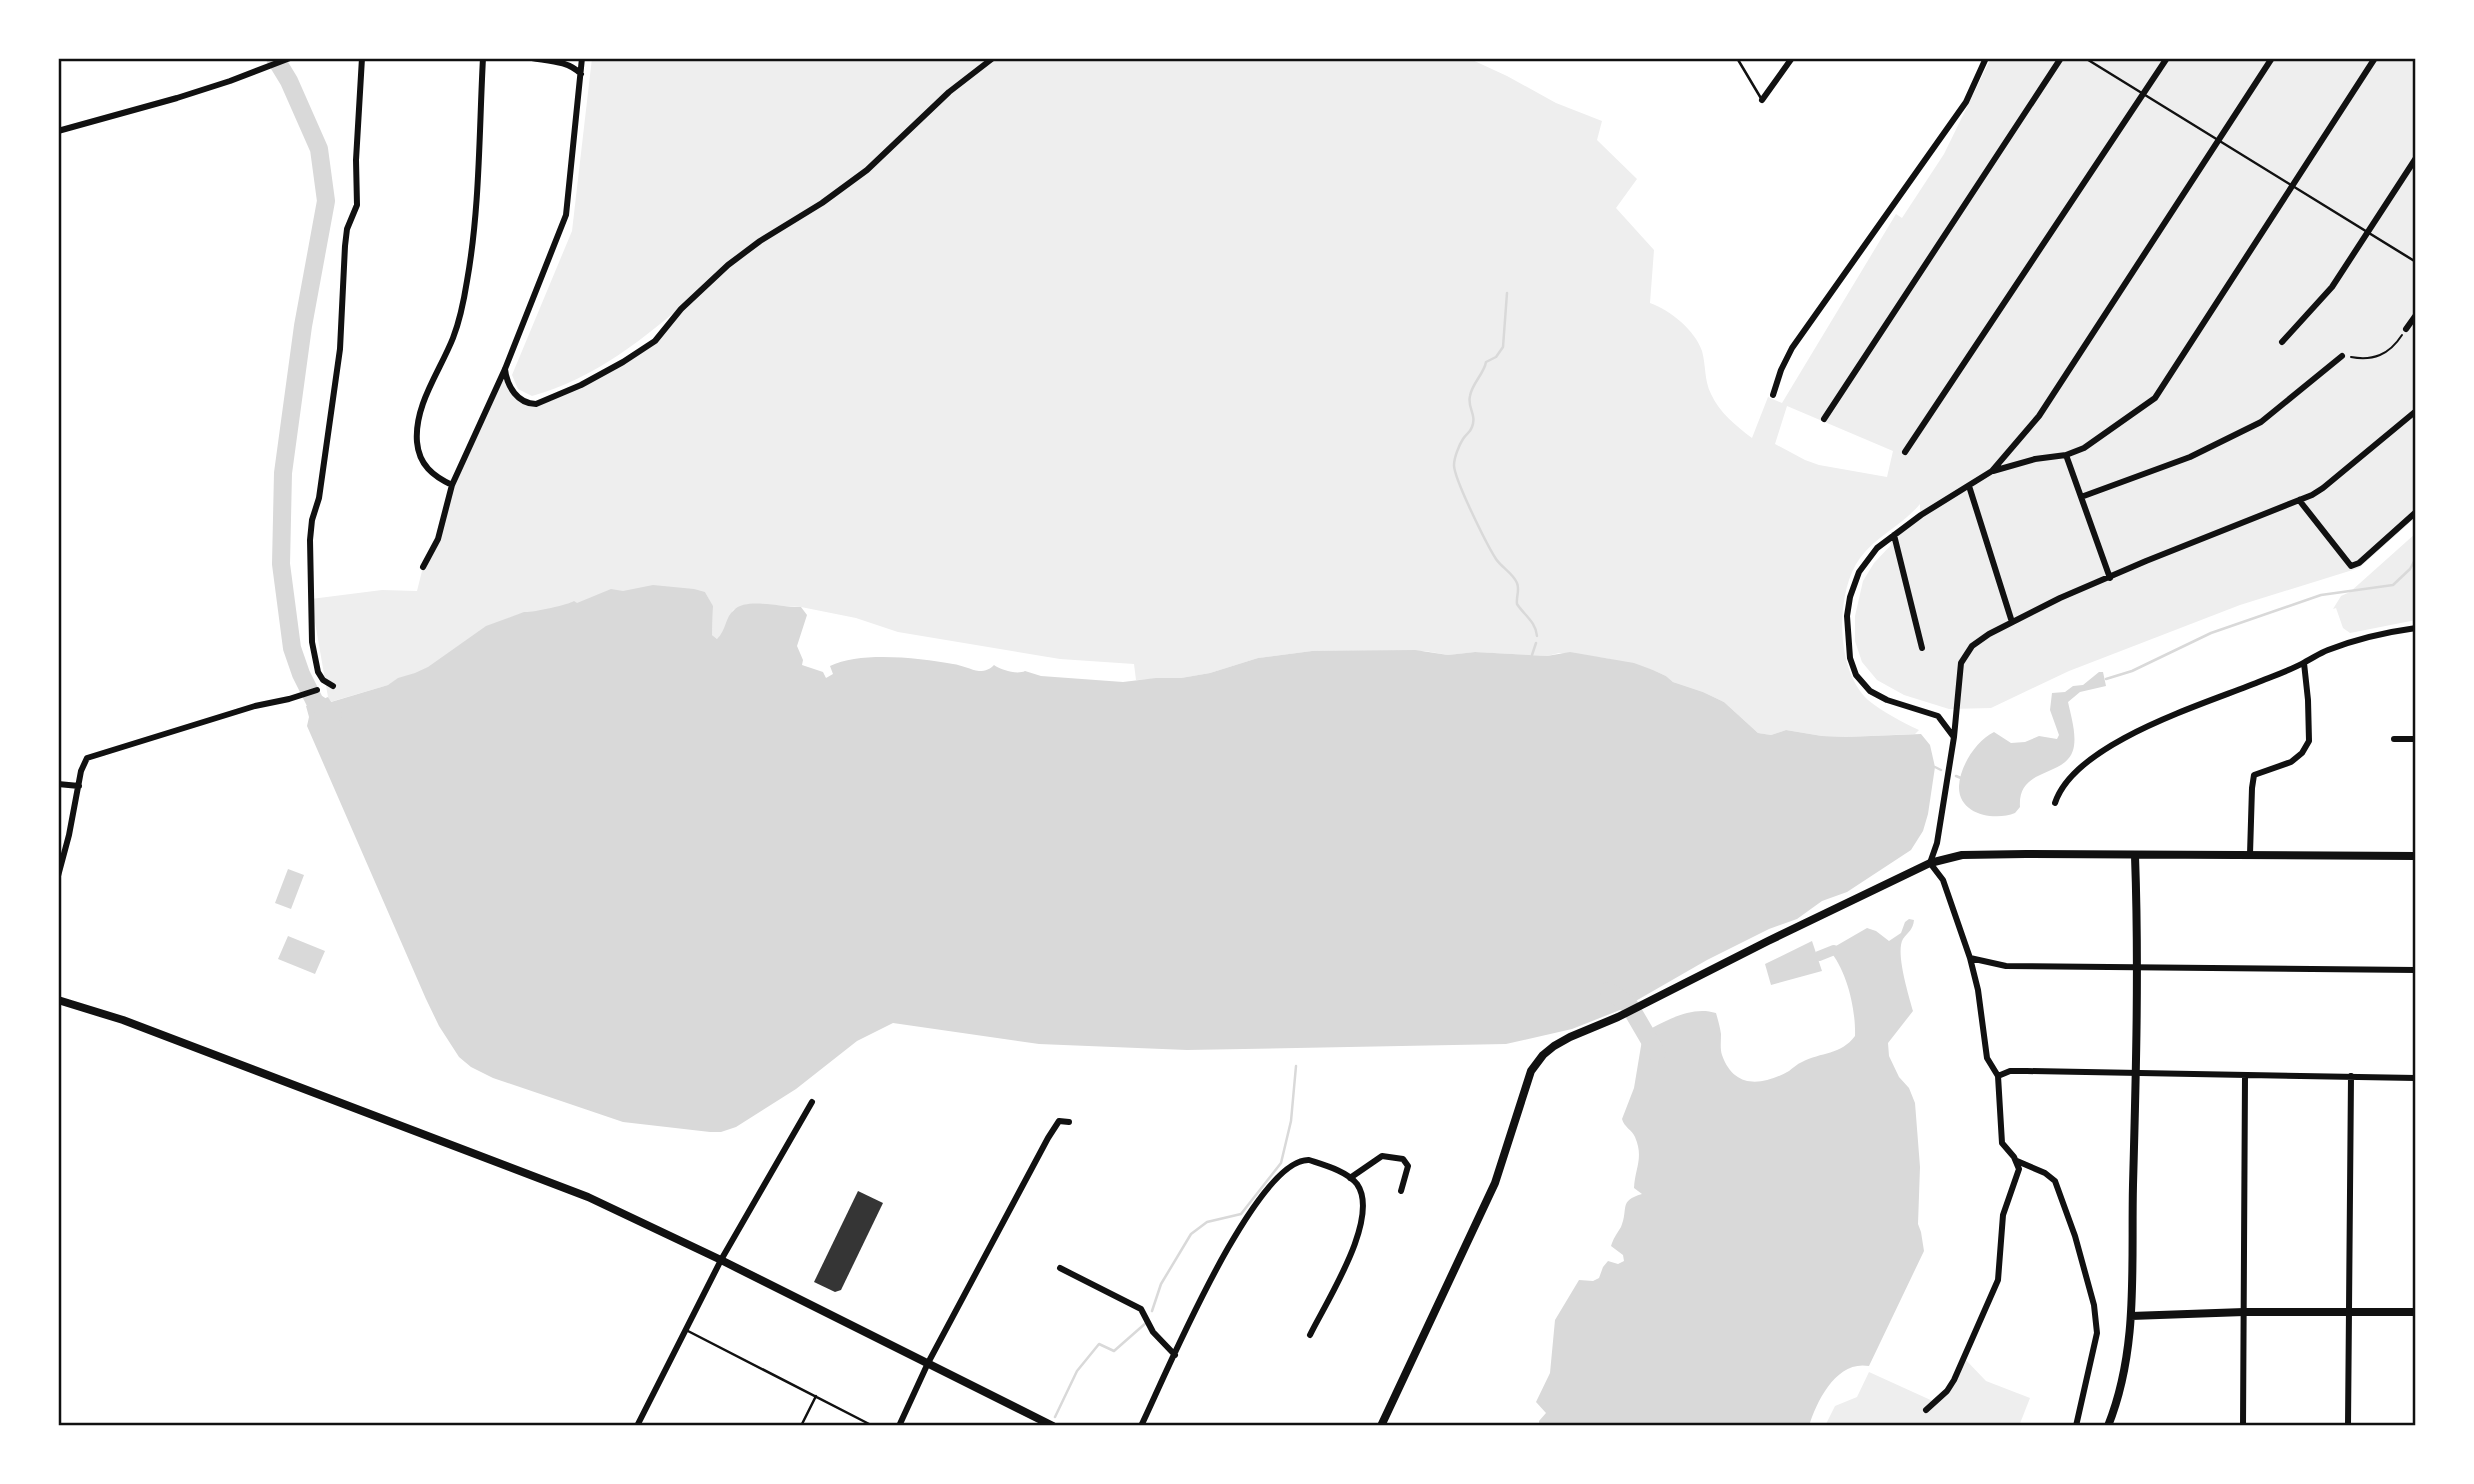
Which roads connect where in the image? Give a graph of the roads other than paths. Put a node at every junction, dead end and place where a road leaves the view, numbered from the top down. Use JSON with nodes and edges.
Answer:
{"nodes":[{"id":1,"x":290,"y":58,"type":"edge"},
{"id":2,"x":362,"y":58,"type":"edge"},
{"id":3,"x":483,"y":58,"type":"edge"},
{"id":4,"x":532,"y":58,"type":"edge"},
{"id":5,"x":582,"y":58,"type":"edge"},
{"id":6,"x":992,"y":58,"type":"edge"},
{"id":7,"x":1737,"y":58,"type":"edge"},
{"id":8,"x":1791,"y":58,"type":"edge"},
{"id":9,"x":1986,"y":58,"type":"edge"},
{"id":10,"x":2061,"y":58,"type":"edge"},
{"id":11,"x":2085,"y":58,"type":"edge"},
{"id":12,"x":2167,"y":58,"type":"edge"},
{"id":13,"x":2272,"y":58,"type":"edge"},
{"id":14,"x":2375,"y":58,"type":"edge"},
{"id":15,"x":580,"y":74,"type":"junction"},
{"id":16,"x":2144,"y":92,"type":"junction"},
{"id":17,"x":1762,"y":100,"type":"joint"},
{"id":18,"x":58,"y":131,"type":"edge"},
{"id":19,"x":2218,"y":139,"type":"junction"},
{"id":20,"x":2416,"y":158,"type":"edge"},
{"id":21,"x":2293,"y":184,"type":"junction"},
{"id":22,"x":2370,"y":231,"type":"junction"},
{"id":23,"x":2416,"y":262,"type":"edge"},
{"id":24,"x":2416,"y":315,"type":"edge"},
{"id":25,"x":2406,"y":329,"type":"road end"},
{"id":26,"x":2281,"y":342,"type":"dead end"},
{"id":27,"x":2342,"y":356,"type":"road end"},
{"id":28,"x":505,"y":369,"type":"junction"},
{"id":29,"x":1773,"y":395,"type":"dead end"},
{"id":30,"x":2416,"y":411,"type":"edge"},
{"id":31,"x":1824,"y":419,"type":"dead end"},
{"id":32,"x":1905,"y":452,"type":"dead end"},
{"id":33,"x":2066,"y":455,"type":"junction"},
{"id":34,"x":1992,"y":471,"type":"junction"},
{"id":35,"x":452,"y":485,"type":"junction"},
{"id":36,"x":1969,"y":486,"type":"junction"},
{"id":37,"x":2081,"y":497,"type":"junction"},
{"id":38,"x":2298,"y":500,"type":"junction"},
{"id":39,"x":2416,"y":512,"type":"edge"},
{"id":40,"x":1894,"y":535,"type":"junction"},
{"id":41,"x":423,"y":566,"type":"dead end"},
{"id":42,"x":2110,"y":578,"type":"junction"},
{"id":43,"x":2012,"y":622,"type":"junction"},
{"id":44,"x":2416,"y":628,"type":"edge"},
{"id":45,"x":1922,"y":648,"type":"dead end"},
{"id":46,"x":2304,"y":663,"type":"junction"},
{"id":47,"x":333,"y":686,"type":"dead end"},
{"id":48,"x":317,"y":690,"type":"dead end"},
{"id":49,"x":1954,"y":737,"type":"junction"},
{"id":50,"x":2394,"y":738,"type":"dead end"},
{"id":51,"x":2416,"y":739,"type":"edge"},
{"id":52,"x":58,"y":784,"type":"edge"},
{"id":53,"x":79,"y":786,"type":"junction"},
{"id":54,"x":2055,"y":803,"type":"dead end"},
{"id":55,"x":2250,"y":854,"type":"junction"},
{"id":56,"x":2135,"y":856,"type":"junction"},
{"id":57,"x":2416,"y":856,"type":"edge"},
{"id":58,"x":1930,"y":863,"type":"junction"},
{"id":59,"x":58,"y":876,"type":"edge"},
{"id":60,"x":1970,"y":958,"type":"junction"},
{"id":61,"x":2136,"y":968,"type":"junction"},
{"id":62,"x":2416,"y":970,"type":"edge"},
{"id":63,"x":58,"y":1000,"type":"edge"},
{"id":64,"x":2136,"y":1074,"type":"junction"},
{"id":65,"x":1998,"y":1076,"type":"junction"},
{"id":66,"x":2245,"y":1076,"type":"junction"},
{"id":67,"x":2351,"y":1076,"type":"junction"},
{"id":68,"x":2416,"y":1077,"type":"edge"},
{"id":69,"x":812,"y":1102,"type":"dead end"},
{"id":70,"x":1069,"y":1122,"type":"dead end"},
{"id":71,"x":2017,"y":1161,"type":"junction"},
{"id":72,"x":1350,"y":1178,"type":"junction"},
{"id":73,"x":1401,"y":1191,"type":"dead end"},
{"id":74,"x":721,"y":1259,"type":"junction"},
{"id":75,"x":1060,"y":1268,"type":"dead end"},
{"id":76,"x":2244,"y":1312,"type":"junction"},
{"id":77,"x":2350,"y":1312,"type":"junction"},
{"id":78,"x":2416,"y":1312,"type":"edge"},
{"id":79,"x":2132,"y":1316,"type":"junction"},
{"id":80,"x":685,"y":1330,"type":"junction"},
{"id":81,"x":1310,"y":1335,"type":"dead end"},
{"id":82,"x":1175,"y":1355,"type":"junction"},
{"id":83,"x":928,"y":1363,"type":"junction"},
{"id":84,"x":816,"y":1396,"type":"junction"},
{"id":85,"x":1926,"y":1410,"type":"dead end"},
{"id":86,"x":637,"y":1426,"type":"edge"},
{"id":87,"x":801,"y":1426,"type":"edge"},
{"id":88,"x":873,"y":1426,"type":"edge"},
{"id":89,"x":899,"y":1426,"type":"edge"},
{"id":90,"x":1054,"y":1426,"type":"edge"},
{"id":91,"x":1141,"y":1426,"type":"edge"},
{"id":92,"x":1381,"y":1426,"type":"edge"},
{"id":93,"x":2076,"y":1426,"type":"edge"},
{"id":94,"x":2108,"y":1426,"type":"edge"},
{"id":95,"x":2243,"y":1426,"type":"edge"},
{"id":96,"x":2348,"y":1426,"type":"edge"}],
"edges":[{"from":1,"to":18,"type":"street"},
{"from":2,"to":47,"type":"street"},
{"from":3,"to":35,"type":"street"},
{"from":4,"to":15,"type":"street"},
{"from":5,"to":15,"type":"street"},
{"from":6,"to":28,"type":"street"},
{"from":7,"to":17,"type":"lane"},
{"from":8,"to":17,"type":"street"},
{"from":9,"to":29,"type":"street"},
{"from":10,"to":31,"type":"street"},
{"from":11,"to":16,"type":"lane"},
{"from":12,"to":16,"type":"street"},
{"from":13,"to":19,"type":"street"},
{"from":14,"to":21,"type":"street"},
{"from":15,"to":28,"type":"street"},
{"from":16,"to":19,"type":"lane"},
{"from":16,"to":32,"type":"street"},
{"from":19,"to":21,"type":"lane"},
{"from":19,"to":34,"type":"street"},
{"from":20,"to":22,"type":"street"},
{"from":21,"to":22,"type":"lane"},
{"from":21,"to":33,"type":"street"},
{"from":22,"to":23,"type":"lane"},
{"from":22,"to":26,"type":"street"},
{"from":24,"to":25,"type":"street"},
{"from":27,"to":37,"type":"street"},
{"from":28,"to":35,"type":"street"},
{"from":30,"to":38,"type":"street"},
{"from":33,"to":34,"type":"street"},
{"from":33,"to":37,"type":"street"},
{"from":34,"to":36,"type":"street"},
{"from":35,"to":41,"type":"street"},
{"from":36,"to":40,"type":"street"},
{"from":36,"to":43,"type":"street"},
{"from":37,"to":42,"type":"street"},
{"from":38,"to":39,"type":"street"},
{"from":38,"to":42,"type":"street"},
{"from":40,"to":45,"type":"street"},
{"from":40,"to":49,"type":"street"},
{"from":42,"to":43,"type":"street"},
{"from":43,"to":49,"type":"street"},
{"from":44,"to":46,"type":"street"},
{"from":46,"to":54,"type":"street"},
{"from":46,"to":55,"type":"street"},
{"from":48,"to":53,"type":"street"},
{"from":49,"to":58,"type":"street"},
{"from":50,"to":51,"type":"street"},
{"from":52,"to":53,"type":"street"},
{"from":53,"to":59,"type":"street"},
{"from":55,"to":56,"type":"street"},
{"from":55,"to":57,"type":"street"},
{"from":56,"to":58,"type":"street"},
{"from":56,"to":61,"type":"street"},
{"from":58,"to":60,"type":"street"},
{"from":58,"to":92,"type":"street"},
{"from":60,"to":61,"type":"street"},
{"from":60,"to":65,"type":"street"},
{"from":61,"to":62,"type":"street"},
{"from":61,"to":64,"type":"street"},
{"from":63,"to":74,"type":"street"},
{"from":64,"to":65,"type":"street"},
{"from":64,"to":66,"type":"street"},
{"from":64,"to":79,"type":"street"},
{"from":65,"to":71,"type":"street"},
{"from":66,"to":67,"type":"street"},
{"from":66,"to":76,"type":"street"},
{"from":67,"to":68,"type":"street"},
{"from":67,"to":77,"type":"street"},
{"from":69,"to":74,"type":"street"},
{"from":70,"to":83,"type":"street"},
{"from":71,"to":85,"type":"street"},
{"from":71,"to":93,"type":"street"},
{"from":72,"to":73,"type":"street"},
{"from":72,"to":81,"type":"street"},
{"from":72,"to":82,"type":"street"},
{"from":74,"to":80,"type":"street"},
{"from":74,"to":83,"type":"street"},
{"from":75,"to":82,"type":"street"},
{"from":76,"to":77,"type":"street"},
{"from":76,"to":79,"type":"street"},
{"from":76,"to":95,"type":"street"},
{"from":77,"to":78,"type":"street"},
{"from":77,"to":96,"type":"street"},
{"from":79,"to":94,"type":"street"},
{"from":80,"to":84,"type":"lane"},
{"from":80,"to":86,"type":"street"},
{"from":82,"to":91,"type":"street"},
{"from":83,"to":89,"type":"street"},
{"from":83,"to":90,"type":"street"},
{"from":84,"to":87,"type":"lane"},
{"from":84,"to":88,"type":"lane"}]}
